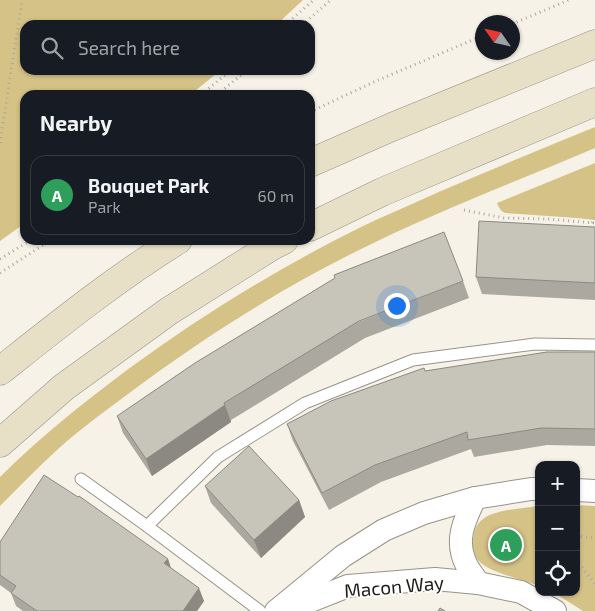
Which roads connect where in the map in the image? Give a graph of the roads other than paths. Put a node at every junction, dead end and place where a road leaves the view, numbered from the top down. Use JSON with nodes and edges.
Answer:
{"nodes":[{"id":1,"x":595,"y":44,"type":"edge"},
{"id":2,"x":595,"y":102,"type":"edge"},
{"id":3,"x":315,"y":161,"type":"edge"},
{"id":4,"x":315,"y":225,"type":"edge"},
{"id":5,"x":170,"y":245,"type":"edge"},
{"id":6,"x":274,"y":245,"type":"edge"},
{"id":7,"x":595,"y":345,"type":"edge"},
{"id":8,"x":0,"y":371,"type":"edge"},
{"id":9,"x":0,"y":443,"type":"edge"},
{"id":10,"x":81,"y":479,"type":"dead end"},
{"id":11,"x":535,"y":489,"type":"edge"},
{"id":12,"x":580,"y":490,"type":"edge"},
{"id":13,"x":595,"y":491,"type":"edge"},
{"id":14,"x":475,"y":498,"type":"junction"},
{"id":15,"x":147,"y":526,"type":"junction"},
{"id":16,"x":478,"y":583,"type":"junction"},
{"id":17,"x":260,"y":611,"type":"edge"},
{"id":18,"x":276,"y":611,"type":"edge"},
{"id":19,"x":284,"y":611,"type":"edge"},
{"id":20,"x":555,"y":611,"type":"edge"}],
"edges":[{"from":1,"to":3,"type":"main road"},
{"from":2,"to":4,"type":"main road"},
{"from":5,"to":8,"type":"main road"},
{"from":6,"to":9,"type":"main road"},
{"from":7,"to":15,"type":"lane"},
{"from":10,"to":15,"type":"lane"},
{"from":11,"to":14,"type":"street","name":"Macon Way"},
{"from":12,"to":13,"type":"street"},
{"from":14,"to":16,"type":"street"},
{"from":14,"to":18,"type":"street","name":"Macon Way"},
{"from":15,"to":17,"type":"lane"},
{"from":16,"to":19,"type":"street","name":"Macon Way"},
{"from":16,"to":20,"type":"street","name":"Macon Way"}]}
